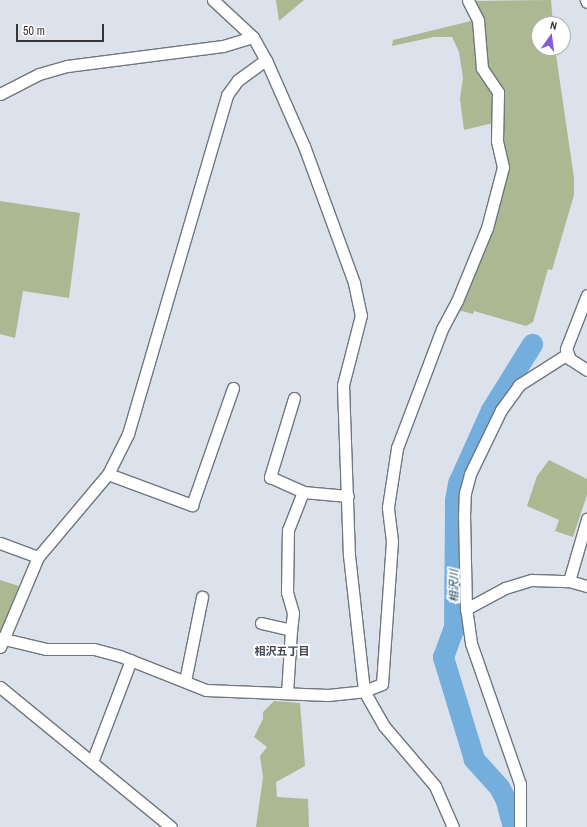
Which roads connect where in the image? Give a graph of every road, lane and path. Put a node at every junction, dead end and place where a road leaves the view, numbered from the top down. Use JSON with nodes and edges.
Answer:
{"nodes":[{"id":1,"x":213,"y":0,"type":"edge"},
{"id":2,"x":468,"y":0,"type":"edge"},
{"id":3,"x":253,"y":37,"type":"junction"},
{"id":4,"x":266,"y":60,"type":"junction"},
{"id":5,"x":0,"y":94,"type":"edge"},
{"id":6,"x":587,"y":295,"type":"edge"},
{"id":7,"x":566,"y":355,"type":"junction"},
{"id":8,"x":587,"y":370,"type":"edge"},
{"id":9,"x":233,"y":388,"type":"dead end"},
{"id":10,"x":294,"y":398,"type":"dead end"},
{"id":11,"x":108,"y":474,"type":"junction"},
{"id":12,"x":303,"y":492,"type":"junction"},
{"id":13,"x":348,"y":496,"type":"junction"},
{"id":14,"x":587,"y":519,"type":"edge"},
{"id":15,"x":0,"y":543,"type":"edge"},
{"id":16,"x":38,"y":557,"type":"junction"},
{"id":17,"x":569,"y":581,"type":"junction"},
{"id":18,"x":587,"y":586,"type":"edge"},
{"id":19,"x":202,"y":597,"type":"dead end"},
{"id":20,"x":466,"y":609,"type":"junction"},
{"id":21,"x":261,"y":623,"type":"dead end"},
{"id":22,"x":291,"y":630,"type":"junction"},
{"id":23,"x":1,"y":641,"type":"edge"},
{"id":24,"x":131,"y":660,"type":"junction"},
{"id":25,"x":185,"y":681,"type":"junction"},
{"id":26,"x":0,"y":687,"type":"edge"},
{"id":27,"x":364,"y":691,"type":"junction"},
{"id":28,"x":287,"y":693,"type":"junction"},
{"id":29,"x":92,"y":762,"type":"junction"},
{"id":30,"x":171,"y":827,"type":"edge"},
{"id":31,"x":453,"y":827,"type":"edge"},
{"id":32,"x":520,"y":827,"type":"edge"}],
"edges":[{"from":1,"to":3,"type":"street"},
{"from":2,"to":27,"type":"street"},
{"from":3,"to":4,"type":"street"},
{"from":3,"to":5,"type":"street"},
{"from":4,"to":11,"type":"street"},
{"from":4,"to":13,"type":"street"},
{"from":6,"to":7,"type":"street"},
{"from":7,"to":8,"type":"street"},
{"from":7,"to":20,"type":"street"},
{"from":9,"to":11,"type":"street"},
{"from":10,"to":12,"type":"street"},
{"from":11,"to":16,"type":"street"},
{"from":12,"to":13,"type":"street"},
{"from":12,"to":22,"type":"street"},
{"from":13,"to":27,"type":"street"},
{"from":14,"to":17,"type":"street"},
{"from":15,"to":16,"type":"street"},
{"from":16,"to":23,"type":"street"},
{"from":17,"to":18,"type":"street"},
{"from":17,"to":20,"type":"street"},
{"from":19,"to":25,"type":"street"},
{"from":20,"to":32,"type":"street"},
{"from":21,"to":22,"type":"street"},
{"from":22,"to":28,"type":"street"},
{"from":23,"to":24,"type":"street"},
{"from":24,"to":25,"type":"street"},
{"from":24,"to":29,"type":"street"},
{"from":25,"to":28,"type":"street"},
{"from":26,"to":29,"type":"street"},
{"from":27,"to":28,"type":"street"},
{"from":27,"to":31,"type":"street"},
{"from":29,"to":30,"type":"street"}]}
